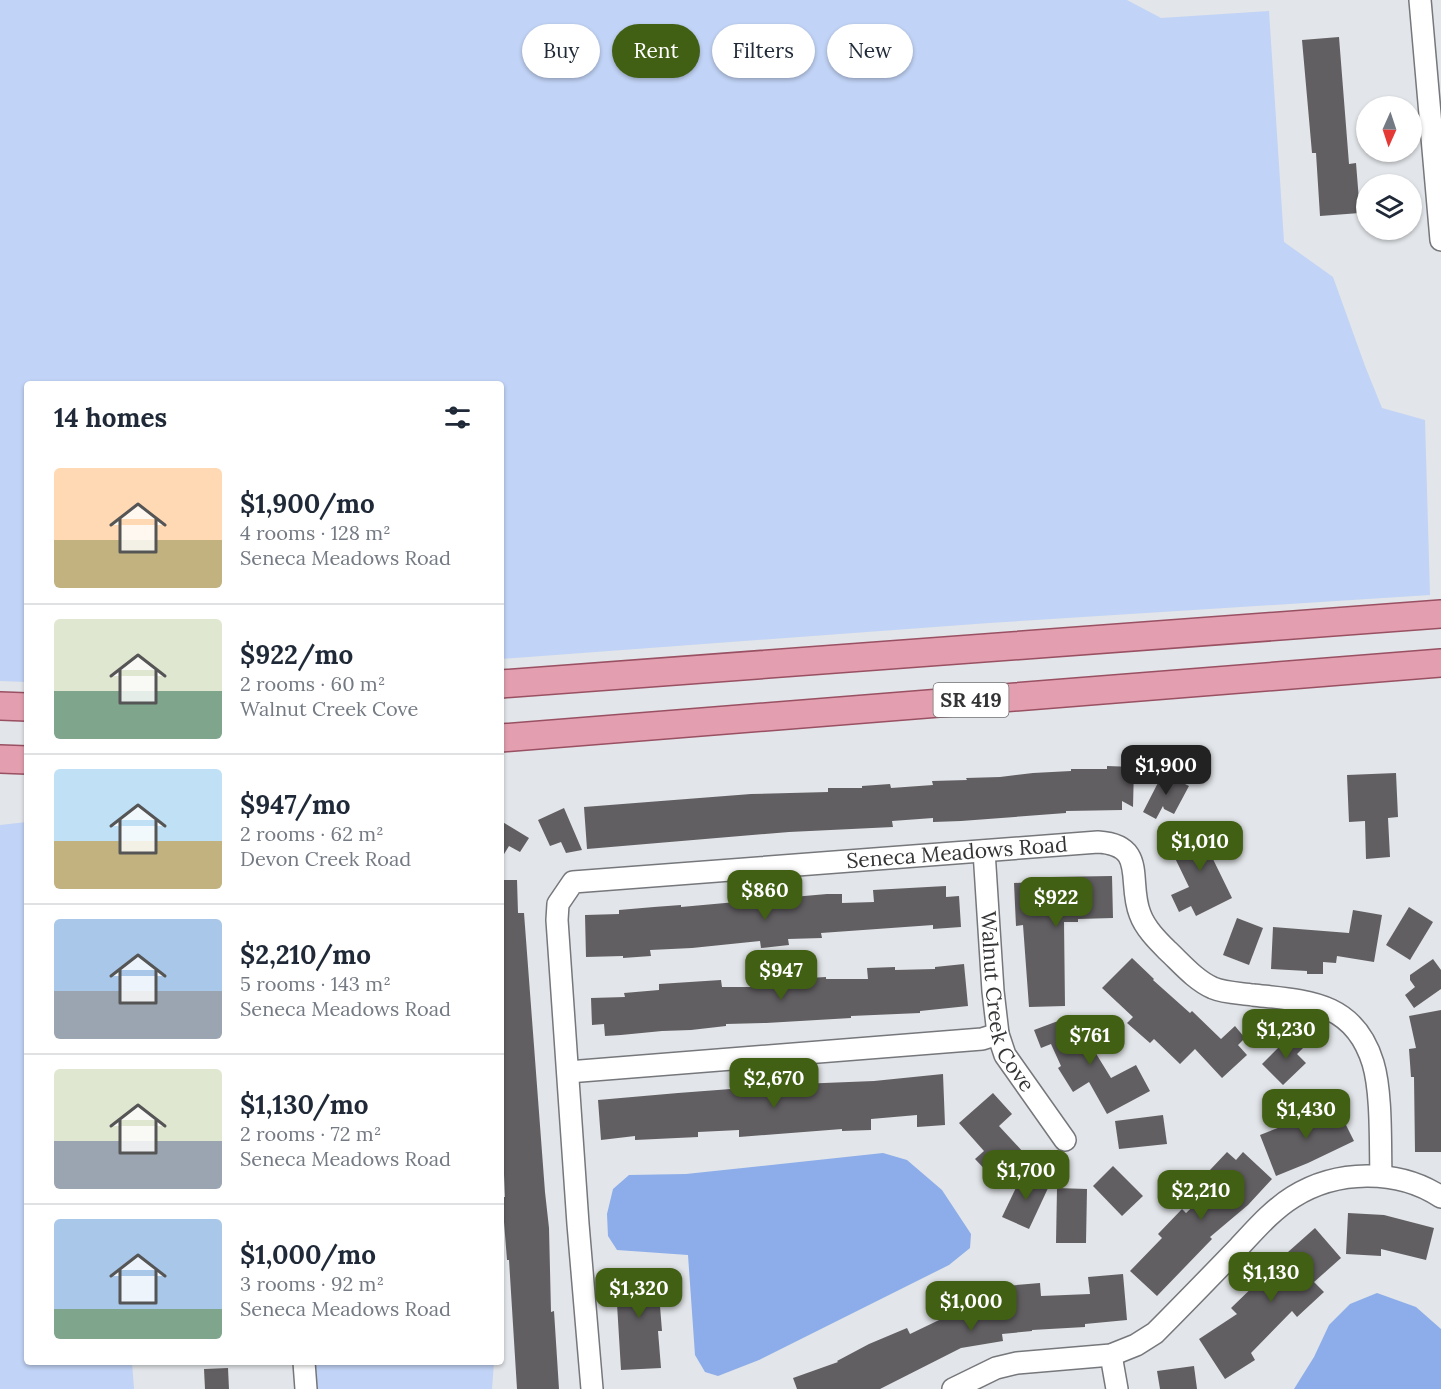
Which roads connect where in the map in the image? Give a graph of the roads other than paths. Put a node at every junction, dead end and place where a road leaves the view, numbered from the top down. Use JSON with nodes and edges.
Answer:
{"nodes":[{"id":1,"x":1420,"y":0,"type":"edge"},
{"id":2,"x":1441,"y":240,"type":"edge"},
{"id":3,"x":1441,"y":614,"type":"edge"},
{"id":4,"x":1441,"y":663,"type":"edge"},
{"id":5,"x":504,"y":684,"type":"edge"},
{"id":6,"x":0,"y":706,"type":"edge"},
{"id":7,"x":24,"y":707,"type":"edge"},
{"id":8,"x":504,"y":738,"type":"edge"},
{"id":9,"x":0,"y":759,"type":"edge"},
{"id":10,"x":24,"y":760,"type":"edge"},
{"id":11,"x":984,"y":852,"type":"junction"},
{"id":12,"x":998,"y":1034,"type":"junction"},
{"id":13,"x":568,"y":1072,"type":"junction"},
{"id":14,"x":1065,"y":1140,"type":"dead end"},
{"id":15,"x":1381,"y":1176,"type":"junction"},
{"id":16,"x":1441,"y":1197,"type":"edge"},
{"id":17,"x":1111,"y":1355,"type":"junction"},
{"id":18,"x":304,"y":1365,"type":"edge"},
{"id":19,"x":306,"y":1389,"type":"edge"},
{"id":20,"x":592,"y":1389,"type":"edge"},
{"id":21,"x":953,"y":1389,"type":"edge"},
{"id":22,"x":1117,"y":1389,"type":"edge"}],
"edges":[{"from":1,"to":2,"type":"street"},
{"from":3,"to":5,"type":"main road","number":"SR 419"},
{"from":4,"to":8,"type":"main road","number":"SR 419"},
{"from":6,"to":7,"type":"main road"},
{"from":9,"to":10,"type":"main road"},
{"from":11,"to":12,"type":"street","name":"Walnut Creek Cove"},
{"from":11,"to":13,"type":"street","name":"Seneca Meadows Road"},
{"from":11,"to":15,"type":"street","name":"Seneca Meadows Road"},
{"from":12,"to":13,"type":"street"},
{"from":12,"to":14,"type":"street","name":"Walnut Creek Cove"},
{"from":13,"to":20,"type":"street","name":"Seneca Meadows Road"},
{"from":15,"to":16,"type":"street"},
{"from":15,"to":17,"type":"street"},
{"from":17,"to":21,"type":"street"},
{"from":17,"to":22,"type":"street"},
{"from":18,"to":19,"type":"street"}]}
